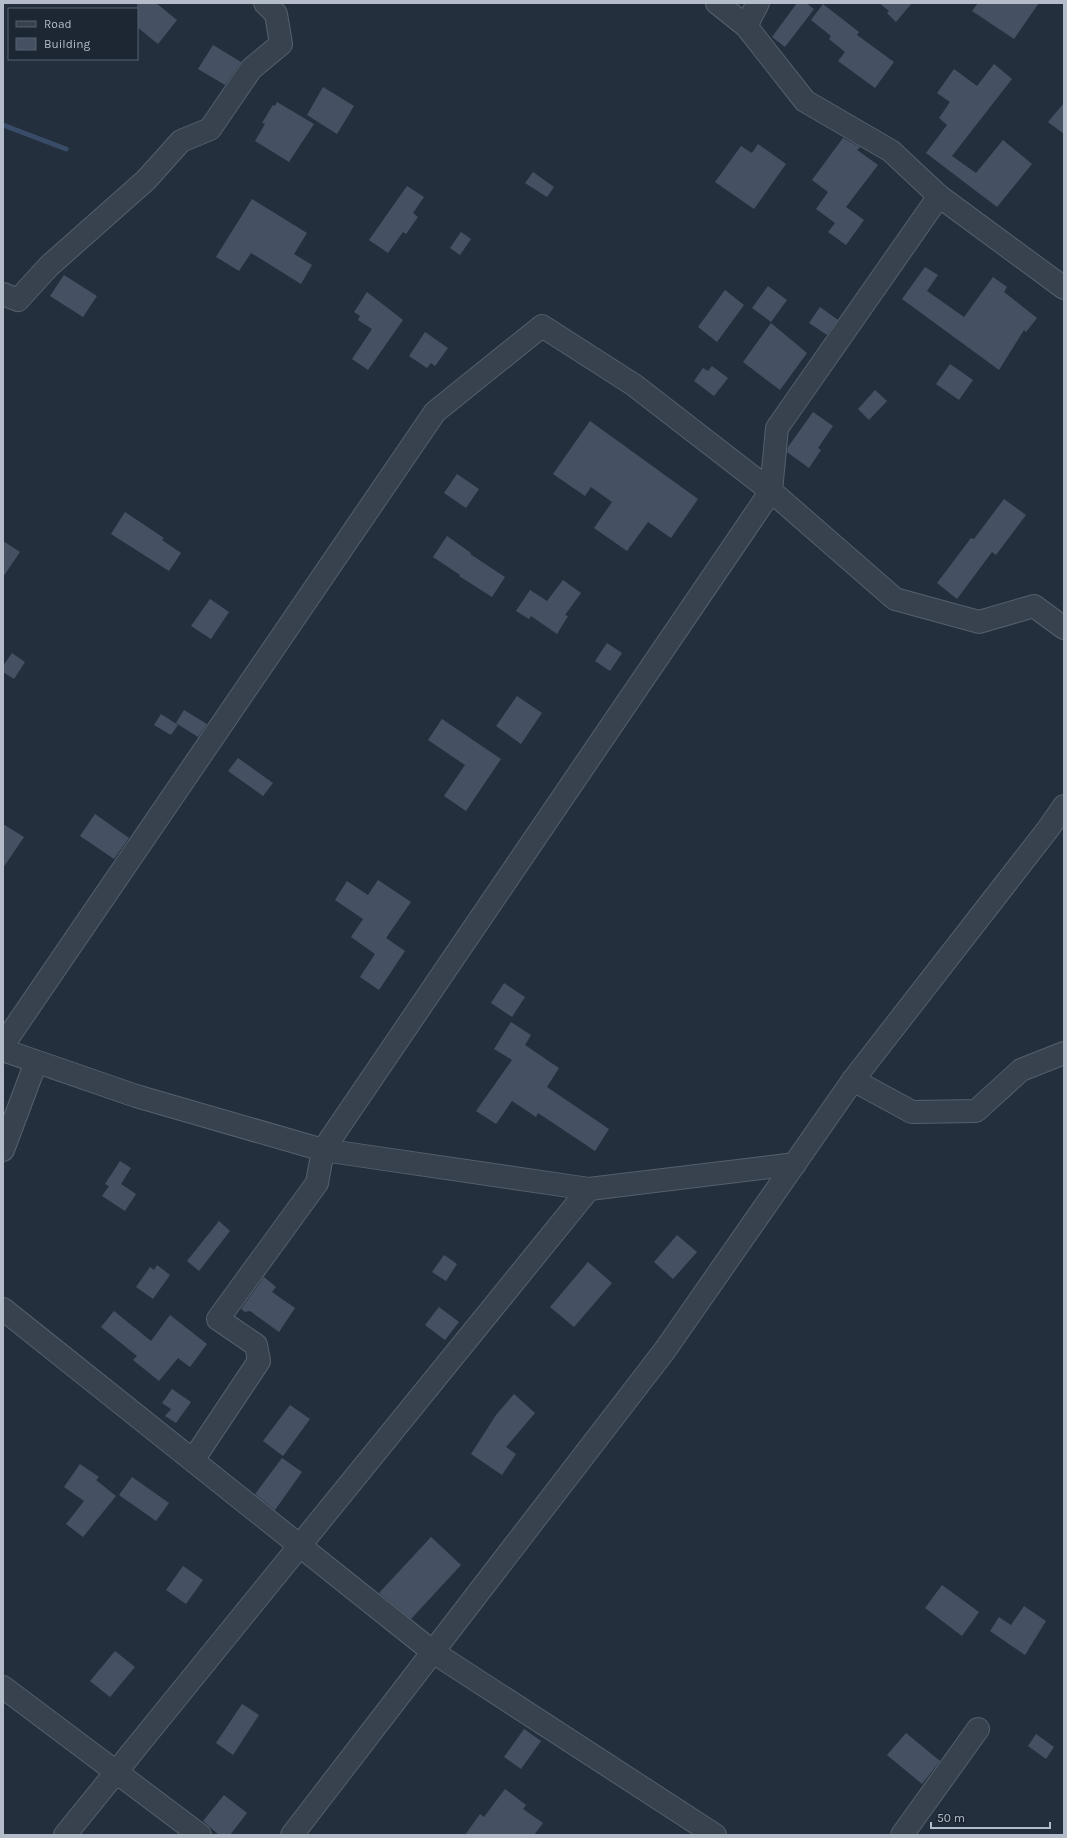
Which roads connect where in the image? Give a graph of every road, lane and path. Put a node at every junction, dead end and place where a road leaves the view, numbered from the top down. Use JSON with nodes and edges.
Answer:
{"nodes":[{"id":1,"x":265,"y":3,"type":"edge"},
{"id":2,"x":716,"y":3,"type":"edge"},
{"id":3,"x":758,"y":3,"type":"edge"},
{"id":4,"x":746,"y":26,"type":"junction"},
{"id":5,"x":939,"y":196,"type":"junction"},
{"id":6,"x":1064,"y":288,"type":"edge"},
{"id":7,"x":3,"y":294,"type":"edge"},
{"id":8,"x":771,"y":491,"type":"junction"},
{"id":9,"x":1064,"y":628,"type":"edge"},
{"id":10,"x":1064,"y":806,"type":"edge"},
{"id":11,"x":3,"y":1045,"type":"edge"},
{"id":12,"x":3,"y":1050,"type":"edge"},
{"id":13,"x":1064,"y":1053,"type":"edge"},
{"id":14,"x":36,"y":1062,"type":"junction"},
{"id":15,"x":854,"y":1080,"type":"junction"},
{"id":16,"x":3,"y":1150,"type":"edge"},
{"id":17,"x":322,"y":1150,"type":"junction"},
{"id":18,"x":795,"y":1164,"type":"junction"},
{"id":19,"x":589,"y":1189,"type":"junction"},
{"id":20,"x":3,"y":1309,"type":"edge"},
{"id":21,"x":193,"y":1460,"type":"junction"},
{"id":22,"x":300,"y":1546,"type":"junction"},
{"id":23,"x":433,"y":1652,"type":"junction"},
{"id":24,"x":3,"y":1687,"type":"edge"},
{"id":25,"x":978,"y":1729,"type":"dead end"},
{"id":26,"x":116,"y":1772,"type":"junction"},
{"id":27,"x":709,"y":1832,"type":"edge"},
{"id":28,"x":65,"y":1835,"type":"edge"},
{"id":29,"x":200,"y":1835,"type":"edge"},
{"id":30,"x":292,"y":1835,"type":"edge"},
{"id":31,"x":902,"y":1835,"type":"edge"}],
"edges":[{"from":1,"to":7,"type":"street"},
{"from":2,"to":4,"type":"street"},
{"from":3,"to":4,"type":"street"},
{"from":4,"to":5,"type":"street"},
{"from":5,"to":6,"type":"street"},
{"from":5,"to":8,"type":"street"},
{"from":8,"to":9,"type":"street"},
{"from":8,"to":11,"type":"street"},
{"from":8,"to":17,"type":"street"},
{"from":10,"to":15,"type":"street"},
{"from":12,"to":14,"type":"street"},
{"from":13,"to":15,"type":"street"},
{"from":14,"to":16,"type":"street"},
{"from":14,"to":17,"type":"street"},
{"from":15,"to":18,"type":"street"},
{"from":17,"to":19,"type":"street"},
{"from":17,"to":21,"type":"street"},
{"from":18,"to":19,"type":"street"},
{"from":18,"to":23,"type":"street"},
{"from":19,"to":22,"type":"street"},
{"from":20,"to":21,"type":"street"},
{"from":21,"to":22,"type":"street"},
{"from":22,"to":23,"type":"street"},
{"from":22,"to":26,"type":"street"},
{"from":23,"to":27,"type":"street"},
{"from":23,"to":30,"type":"street"},
{"from":24,"to":26,"type":"street"},
{"from":25,"to":31,"type":"street"},
{"from":26,"to":28,"type":"street"},
{"from":26,"to":29,"type":"street"}]}
